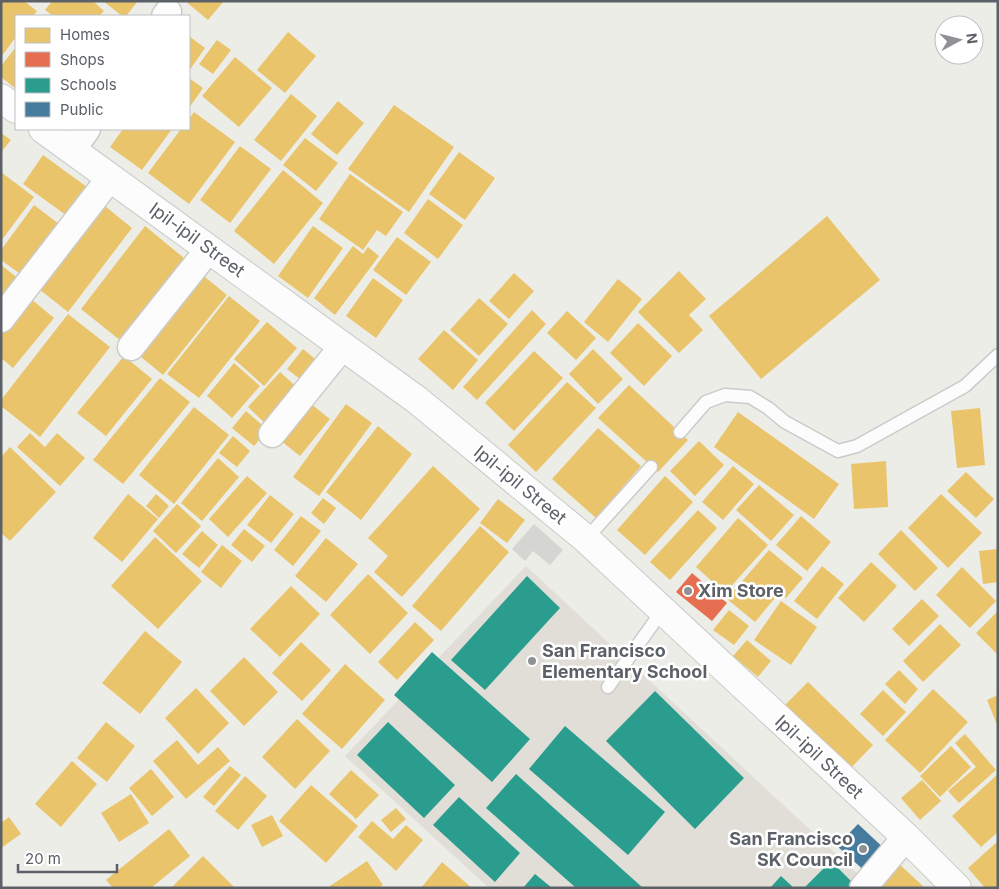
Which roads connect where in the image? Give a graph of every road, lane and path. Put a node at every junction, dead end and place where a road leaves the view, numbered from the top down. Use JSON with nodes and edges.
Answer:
{"nodes":[{"id":1,"x":1,"y":98,"type":"edge"},
{"id":2,"x":15,"y":108,"type":"edge"},
{"id":3,"x":47,"y":130,"type":"edge"},
{"id":4,"x":80,"y":139,"type":"edge"},
{"id":5,"x":110,"y":178,"type":"junction"},
{"id":6,"x":209,"y":249,"type":"junction"},
{"id":7,"x":1,"y":319,"type":"edge"},
{"id":8,"x":343,"y":346,"type":"junction"},
{"id":9,"x":131,"y":347,"type":"dead end"},
{"id":10,"x":998,"y":355,"type":"edge"},
{"id":11,"x":680,"y":432,"type":"dead end"},
{"id":12,"x":272,"y":434,"type":"dead end"},
{"id":13,"x":651,"y":467,"type":"dead end"},
{"id":14,"x":586,"y":539,"type":"junction"},
{"id":15,"x":662,"y":611,"type":"junction"},
{"id":16,"x":608,"y":687,"type":"dead end"},
{"id":17,"x":906,"y":837,"type":"junction"},
{"id":18,"x":863,"y":888,"type":"edge"},
{"id":19,"x":957,"y":888,"type":"edge"}],
"edges":[{"from":1,"to":2,"type":"street"},
{"from":3,"to":4,"type":"street","name":"Ipil-ipil Street"},
{"from":4,"to":5,"type":"street","name":"Ipil-ipil Street"},
{"from":5,"to":6,"type":"street","name":"Ipil-ipil Street"},
{"from":5,"to":7,"type":"street"},
{"from":6,"to":8,"type":"street","name":"Ipil-ipil Street"},
{"from":6,"to":9,"type":"street"},
{"from":8,"to":12,"type":"street"},
{"from":8,"to":14,"type":"street","name":"Ipil-ipil Street"},
{"from":10,"to":11,"type":"lane"},
{"from":13,"to":14,"type":"lane"},
{"from":14,"to":15,"type":"street","name":"Ipil-ipil Street"},
{"from":15,"to":16,"type":"lane"},
{"from":15,"to":17,"type":"street","name":"Ipil-ipil Street"},
{"from":17,"to":18,"type":"street"},
{"from":17,"to":19,"type":"street","name":"Ipil-ipil Street"}]}
